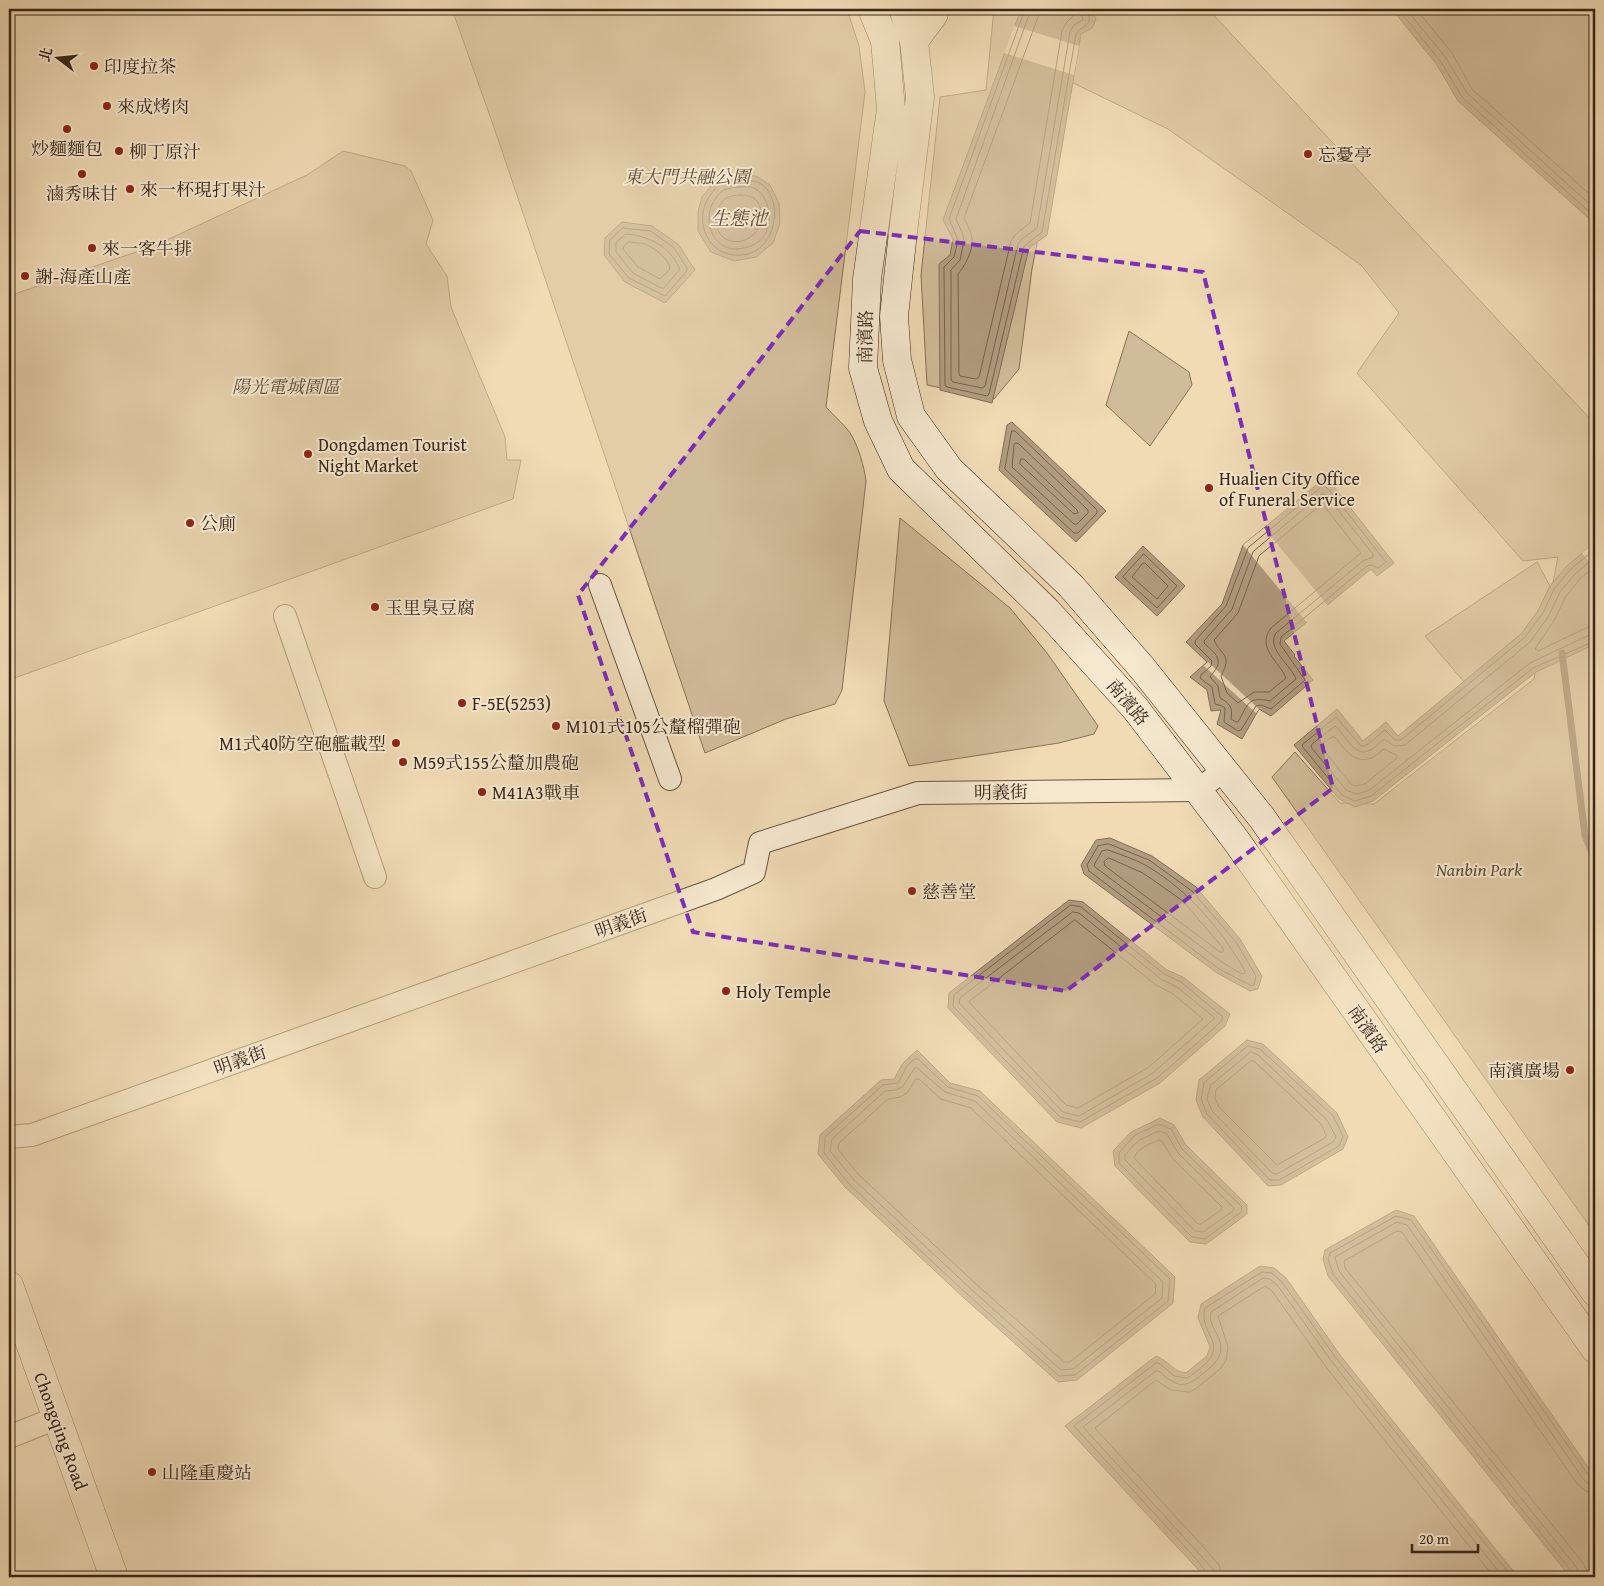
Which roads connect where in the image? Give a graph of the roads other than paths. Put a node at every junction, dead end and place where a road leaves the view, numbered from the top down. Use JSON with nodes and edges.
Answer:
{"nodes":[{"id":1,"x":872,"y":9,"type":"edge"},
{"id":2,"x":903,"y":9,"type":"edge"},
{"id":3,"x":934,"y":9,"type":"edge"},
{"id":4,"x":914,"y":41,"type":"junction"},
{"id":5,"x":600,"y":585,"type":"dead end"},
{"id":6,"x":285,"y":616,"type":"dead end"},
{"id":7,"x":1224,"y":770,"type":"junction"},
{"id":8,"x":670,"y":779,"type":"dead end"},
{"id":9,"x":1198,"y":790,"type":"junction"},
{"id":10,"x":375,"y":878,"type":"dead end"},
{"id":11,"x":9,"y":1137,"type":"edge"},
{"id":12,"x":9,"y":1285,"type":"edge"},
{"id":13,"x":1595,"y":1292,"type":"edge"},
{"id":14,"x":1595,"y":1349,"type":"edge"},
{"id":15,"x":56,"y":1418,"type":"junction"},
{"id":16,"x":9,"y":1437,"type":"edge"},
{"id":17,"x":114,"y":1577,"type":"edge"}],
"edges":[{"from":1,"to":9,"type":"main road","name":"南濱路"},
{"from":2,"to":4,"type":"main road","name":"南濱路"},
{"from":3,"to":4,"type":"main road"},
{"from":4,"to":7,"type":"main road","name":"南濱路"},
{"from":5,"to":8,"type":"street"},
{"from":6,"to":10,"type":"street"},
{"from":7,"to":9,"type":"street"},
{"from":7,"to":13,"type":"main road","name":"南濱路"},
{"from":9,"to":11,"type":"street","name":"明義街"},
{"from":9,"to":14,"type":"main road","name":"南濱路"},
{"from":12,"to":15,"type":"main road","name":"Chongqing Road"},
{"from":15,"to":16,"type":"street"},
{"from":15,"to":17,"type":"main road","name":"Chongqing Road"}]}
